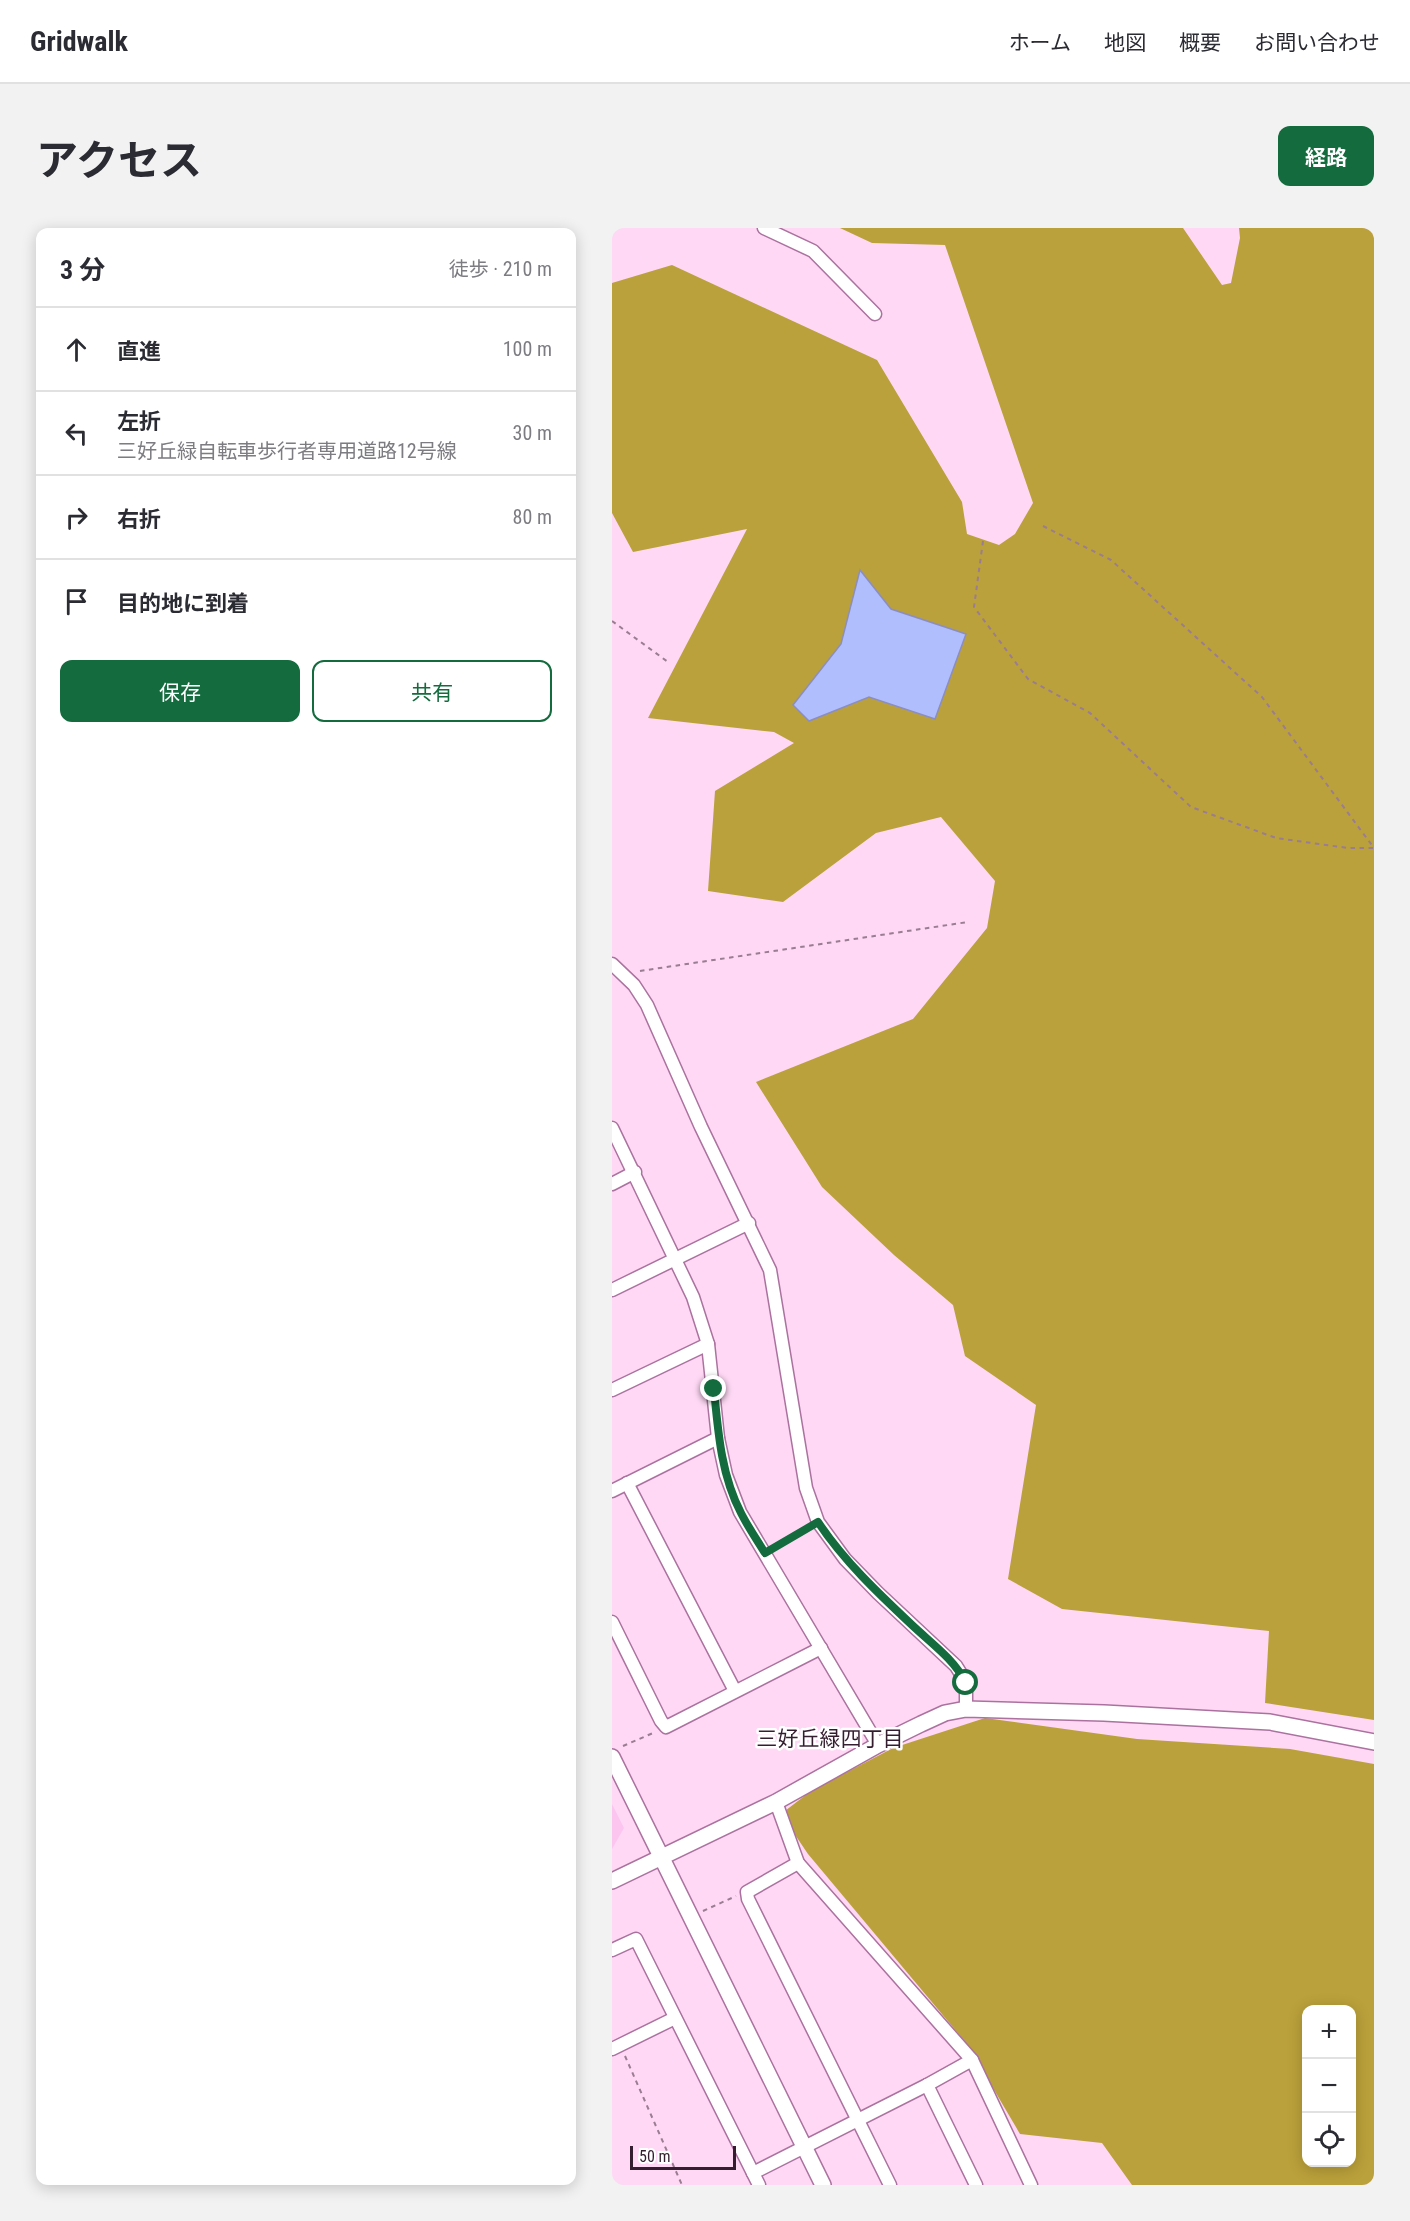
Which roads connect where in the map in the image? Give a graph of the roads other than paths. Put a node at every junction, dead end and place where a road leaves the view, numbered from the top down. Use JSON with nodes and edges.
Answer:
{"nodes":[{"id":1,"x":764,"y":228,"type":"edge"},
{"id":2,"x":875,"y":314,"type":"dead end"},
{"id":3,"x":612,"y":964,"type":"edge"},
{"id":4,"x":612,"y":1128,"type":"edge"},
{"id":5,"x":635,"y":1172,"type":"junction"},
{"id":6,"x":612,"y":1184,"type":"edge"},
{"id":7,"x":749,"y":1222,"type":"junction"},
{"id":8,"x":675,"y":1259,"type":"junction"},
{"id":9,"x":612,"y":1290,"type":"edge"},
{"id":10,"x":708,"y":1344,"type":"junction"},
{"id":11,"x":612,"y":1390,"type":"edge"},
{"id":12,"x":718,"y":1438,"type":"junction"},
{"id":13,"x":627,"y":1483,"type":"junction"},
{"id":14,"x":612,"y":1491,"type":"edge"},
{"id":15,"x":612,"y":1622,"type":"edge"},
{"id":16,"x":821,"y":1648,"type":"junction"},
{"id":17,"x":735,"y":1691,"type":"junction"},
{"id":18,"x":966,"y":1709,"type":"junction"},
{"id":19,"x":1374,"y":1742,"type":"edge"},
{"id":20,"x":878,"y":1746,"type":"junction"},
{"id":21,"x":617,"y":1751,"type":"edge"},
{"id":22,"x":776,"y":1802,"type":"junction"},
{"id":23,"x":663,"y":1858,"type":"junction"},
{"id":24,"x":798,"y":1863,"type":"junction"},
{"id":25,"x":612,"y":1881,"type":"edge"},
{"id":26,"x":612,"y":1950,"type":"edge"},
{"id":27,"x":675,"y":2018,"type":"junction"},
{"id":28,"x":618,"y":2052,"type":"edge"},
{"id":29,"x":972,"y":2060,"type":"junction"},
{"id":30,"x":927,"y":2085,"type":"junction"},
{"id":31,"x":859,"y":2120,"type":"junction"},
{"id":32,"x":804,"y":2147,"type":"junction"},
{"id":33,"x":756,"y":2179,"type":"edge"},
{"id":34,"x":823,"y":2185,"type":"edge"},
{"id":35,"x":890,"y":2185,"type":"edge"},
{"id":36,"x":976,"y":2185,"type":"edge"},
{"id":37,"x":1031,"y":2185,"type":"edge"}],
"edges":[{"from":1,"to":2,"type":"street"},
{"from":3,"to":7,"type":"street"},
{"from":4,"to":5,"type":"street"},
{"from":5,"to":6,"type":"street"},
{"from":5,"to":8,"type":"street"},
{"from":7,"to":8,"type":"street"},
{"from":7,"to":18,"type":"street"},
{"from":8,"to":9,"type":"street"},
{"from":8,"to":10,"type":"street"},
{"from":10,"to":11,"type":"street"},
{"from":10,"to":12,"type":"street"},
{"from":12,"to":13,"type":"street"},
{"from":12,"to":16,"type":"street"},
{"from":13,"to":14,"type":"street"},
{"from":13,"to":17,"type":"street"},
{"from":15,"to":17,"type":"street"},
{"from":16,"to":17,"type":"street"},
{"from":16,"to":20,"type":"street"},
{"from":18,"to":19,"type":"street"},
{"from":18,"to":20,"type":"street"},
{"from":20,"to":22,"type":"street"},
{"from":21,"to":23,"type":"street"},
{"from":22,"to":23,"type":"street"},
{"from":22,"to":24,"type":"street"},
{"from":23,"to":25,"type":"street"},
{"from":23,"to":32,"type":"street"},
{"from":24,"to":29,"type":"street"},
{"from":24,"to":31,"type":"street"},
{"from":26,"to":27,"type":"street"},
{"from":27,"to":28,"type":"street"},
{"from":27,"to":33,"type":"street"},
{"from":29,"to":30,"type":"street"},
{"from":29,"to":37,"type":"street"},
{"from":30,"to":31,"type":"street"},
{"from":30,"to":36,"type":"street"},
{"from":31,"to":32,"type":"street"},
{"from":31,"to":35,"type":"street"},
{"from":32,"to":33,"type":"street"},
{"from":32,"to":34,"type":"street"}]}
